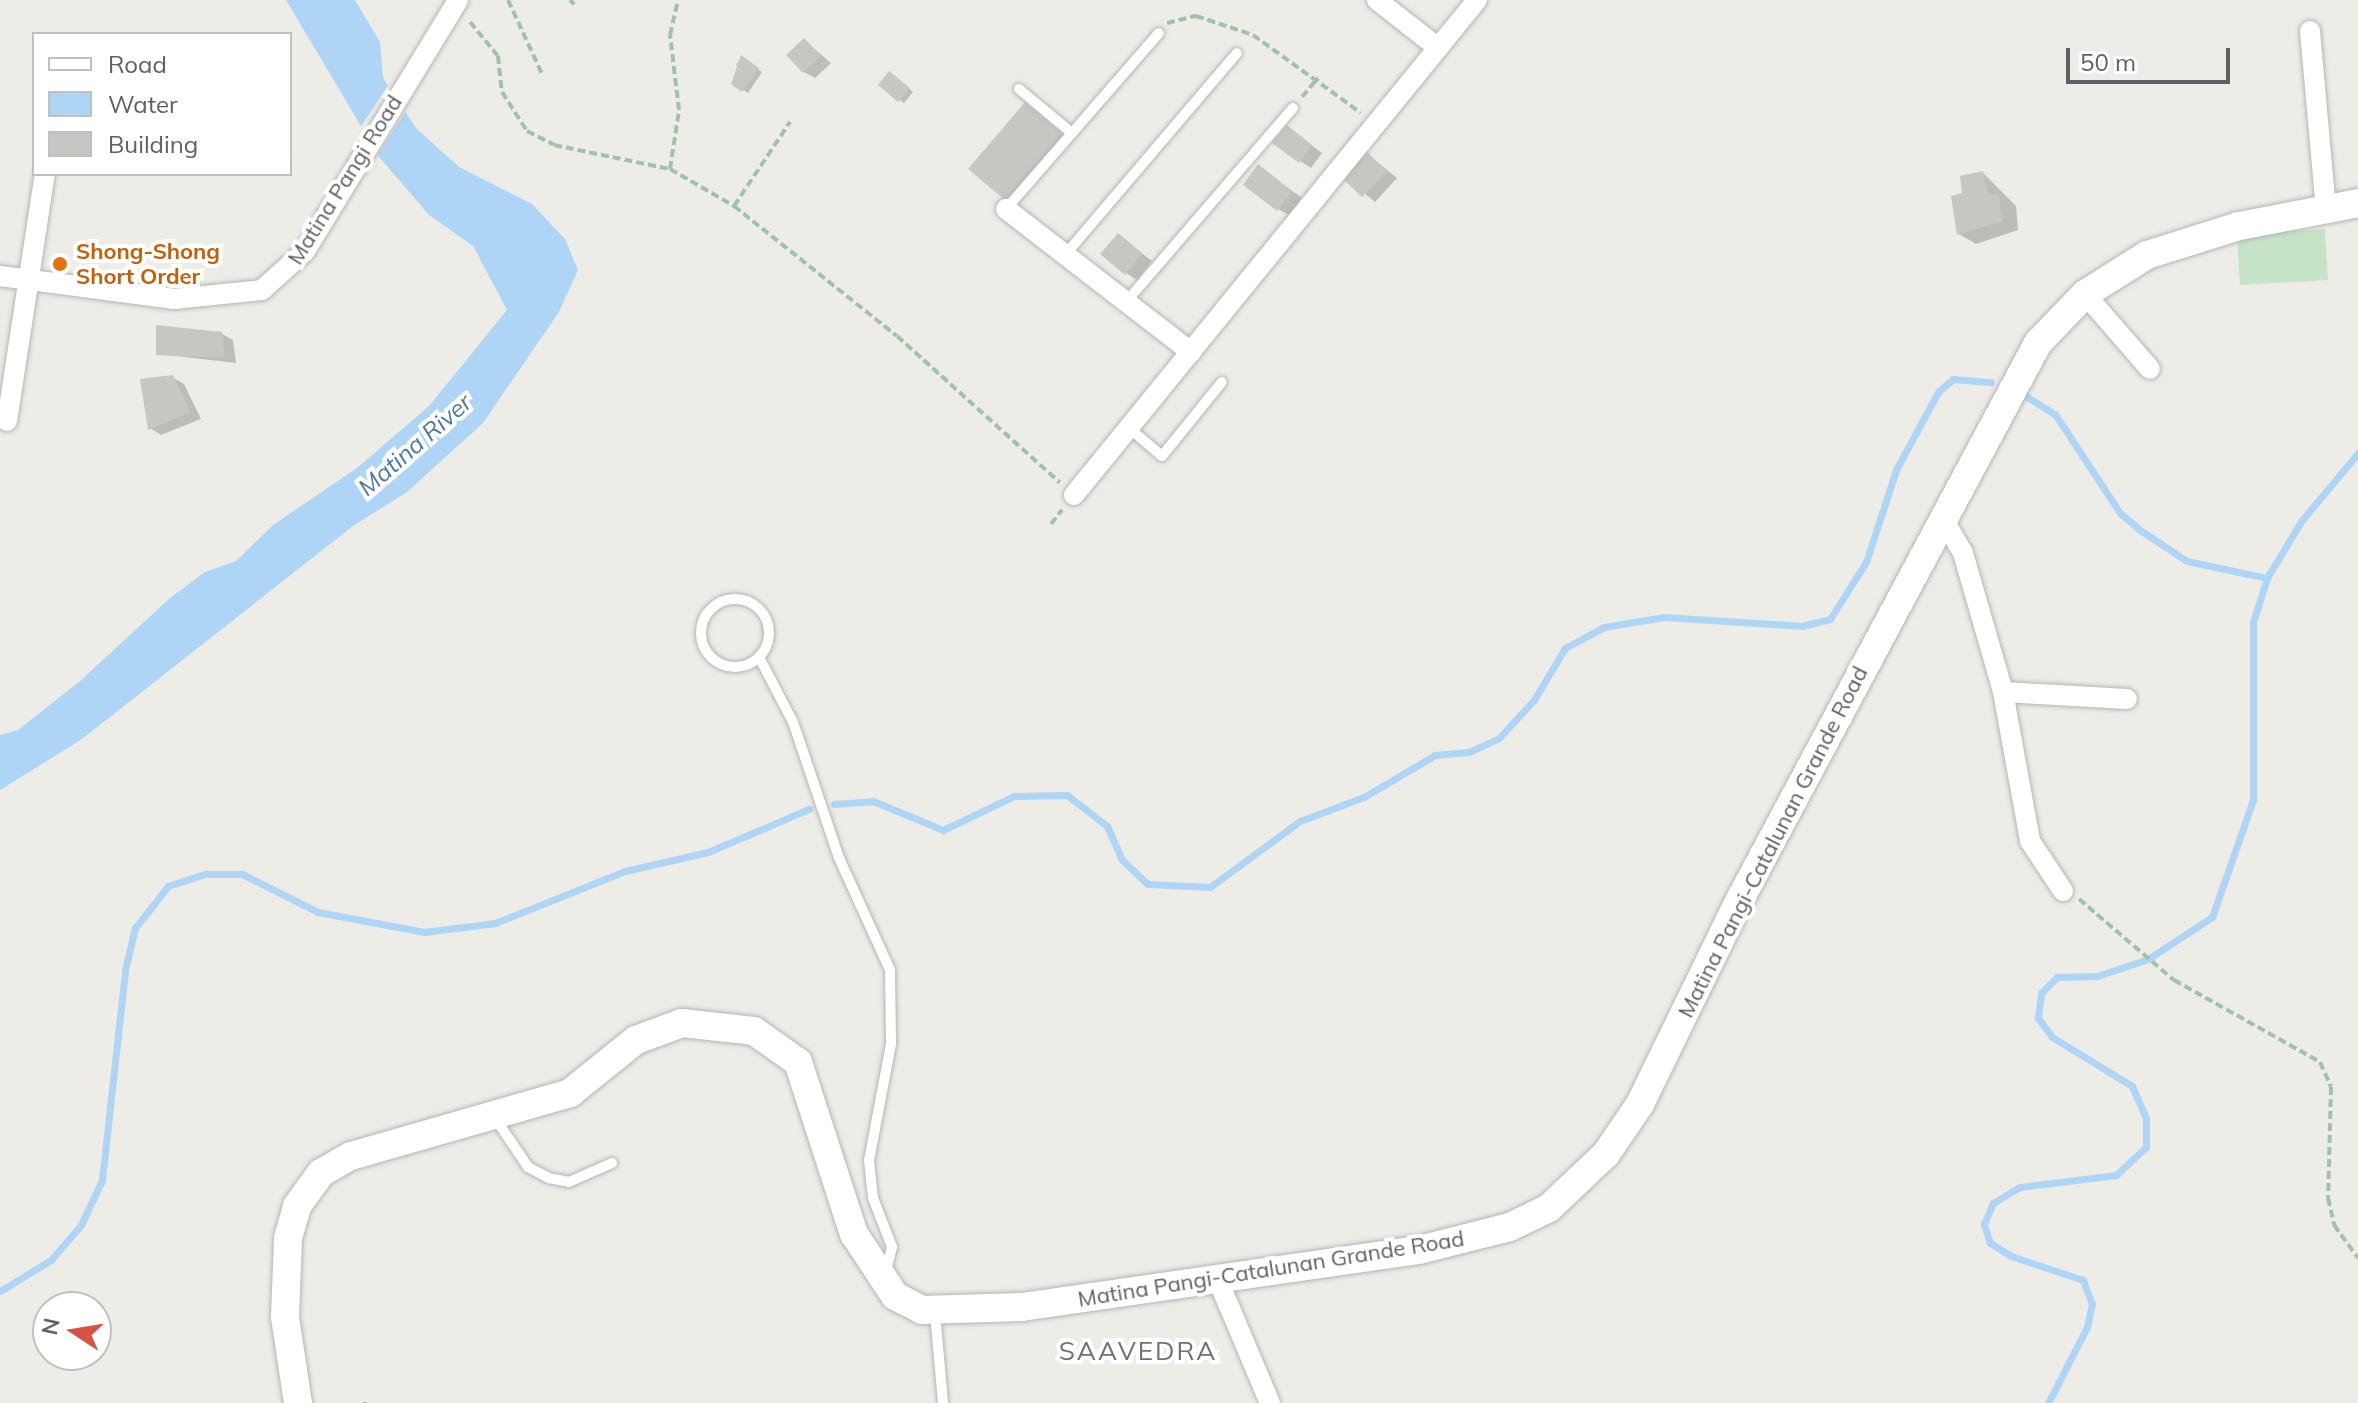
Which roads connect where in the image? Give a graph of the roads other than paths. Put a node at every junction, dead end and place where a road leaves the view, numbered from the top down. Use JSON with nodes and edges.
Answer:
{"nodes":[{"id":1,"x":1377,"y":0,"type":"edge"},
{"id":2,"x":1477,"y":0,"type":"edge"},
{"id":3,"x":456,"y":3,"type":"edge"},
{"id":4,"x":2310,"y":31,"type":"dead end"},
{"id":5,"x":1159,"y":33,"type":"road end"},
{"id":6,"x":1437,"y":47,"type":"junction"},
{"id":7,"x":1237,"y":53,"type":"dead end"},
{"id":8,"x":1019,"y":89,"type":"dead end"},
{"id":9,"x":1293,"y":108,"type":"road end"},
{"id":10,"x":1072,"y":133,"type":"junction"},
{"id":11,"x":45,"y":176,"type":"edge"},
{"id":12,"x":2358,"y":203,"type":"edge"},
{"id":13,"x":1006,"y":209,"type":"joint"},
{"id":14,"x":2326,"y":209,"type":"junction"},
{"id":15,"x":1065,"y":255,"type":"junction"},
{"id":16,"x":0,"y":276,"type":"edge"},
{"id":17,"x":29,"y":280,"type":"junction"},
{"id":18,"x":2085,"y":294,"type":"junction"},
{"id":19,"x":1126,"y":302,"type":"junction"},
{"id":20,"x":1191,"y":352,"type":"junction"},
{"id":21,"x":2150,"y":369,"type":"dead end"},
{"id":22,"x":1222,"y":382,"type":"dead end"},
{"id":23,"x":7,"y":421,"type":"dead end"},
{"id":24,"x":1129,"y":428,"type":"junction"},
{"id":25,"x":1074,"y":495,"type":"road end"},
{"id":26,"x":1942,"y":517,"type":"junction"},
{"id":27,"x":759,"y":657,"type":"junction"},
{"id":28,"x":2003,"y":692,"type":"junction"},
{"id":29,"x":2127,"y":699,"type":"dead end"},
{"id":30,"x":2063,"y":891,"type":"road end"},
{"id":31,"x":495,"y":1118,"type":"junction"},
{"id":32,"x":612,"y":1163,"type":"dead end"},
{"id":33,"x":1218,"y":1280,"type":"junction"},
{"id":34,"x":882,"y":1281,"type":"junction"},
{"id":35,"x":935,"y":1312,"type":"junction"},
{"id":36,"x":298,"y":1403,"type":"edge"},
{"id":37,"x":943,"y":1403,"type":"edge"},
{"id":38,"x":1270,"y":1403,"type":"edge"}],
"edges":[{"from":1,"to":6,"type":"street"},
{"from":2,"to":6,"type":"street"},
{"from":3,"to":17,"type":"street","name":"Matina Pangi Road"},
{"from":4,"to":14,"type":"street"},
{"from":5,"to":10,"type":"lane"},
{"from":6,"to":20,"type":"street"},
{"from":7,"to":15,"type":"lane"},
{"from":8,"to":10,"type":"lane"},
{"from":9,"to":19,"type":"lane"},
{"from":10,"to":13,"type":"lane"},
{"from":11,"to":17,"type":"street"},
{"from":12,"to":14,"type":"street","name":"Matina Pangi-Catalunan Grande Road"},
{"from":13,"to":15,"type":"street"},
{"from":14,"to":18,"type":"street","name":"Matina Pangi-Catalunan Grande Road"},
{"from":15,"to":19,"type":"street"},
{"from":16,"to":17,"type":"street","name":"Matina Pangi Road"},
{"from":17,"to":23,"type":"street"},
{"from":18,"to":21,"type":"street"},
{"from":18,"to":26,"type":"street","name":"Matina Pangi-Catalunan Grande Road"},
{"from":19,"to":20,"type":"street"},
{"from":20,"to":24,"type":"street"},
{"from":22,"to":24,"type":"lane"},
{"from":24,"to":25,"type":"street"},
{"from":26,"to":28,"type":"street"},
{"from":26,"to":33,"type":"street","name":"Matina Pangi-Catalunan Grande Road"},
{"from":27,"to":27,"type":"lane"},
{"from":27,"to":34,"type":"lane"},
{"from":28,"to":29,"type":"street"},
{"from":28,"to":30,"type":"street"},
{"from":31,"to":32,"type":"lane"},
{"from":31,"to":34,"type":"street"},
{"from":31,"to":36,"type":"street"},
{"from":33,"to":35,"type":"street","name":"Matina Pangi-Catalunan Grande Road"},
{"from":33,"to":38,"type":"street"},
{"from":34,"to":35,"type":"street"},
{"from":35,"to":37,"type":"lane"}]}
